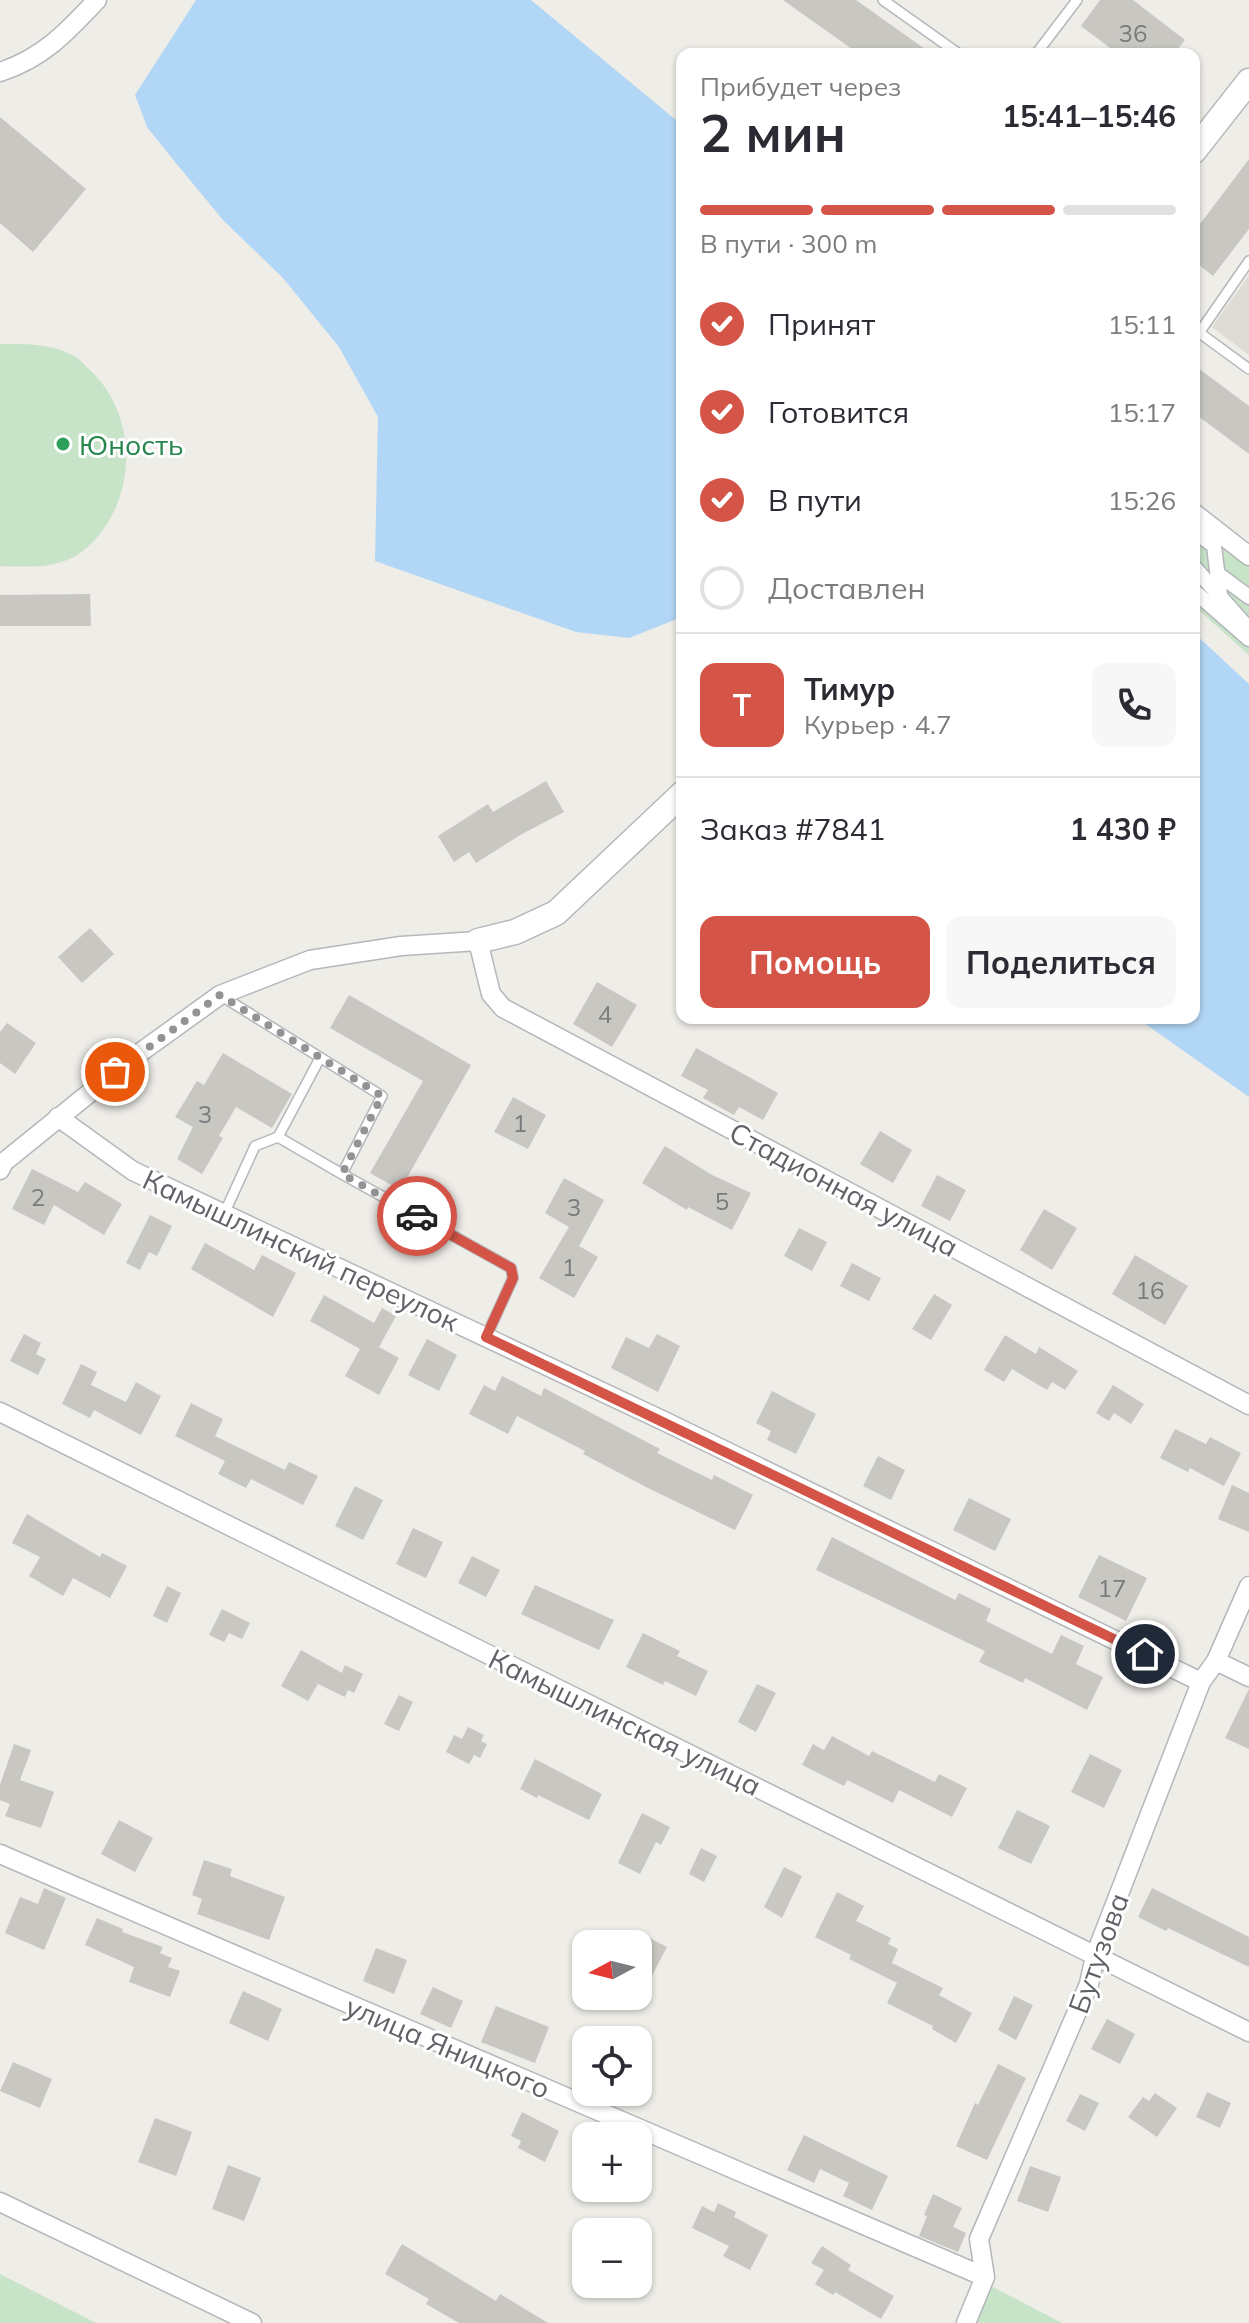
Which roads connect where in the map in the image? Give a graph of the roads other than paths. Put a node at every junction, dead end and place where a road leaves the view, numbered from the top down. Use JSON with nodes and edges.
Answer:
{"nodes":[{"id":1,"x":97,"y":0,"type":"edge"},
{"id":2,"x":883,"y":0,"type":"edge"},
{"id":3,"x":1077,"y":0,"type":"edge"},
{"id":4,"x":951,"y":48,"type":"edge"},
{"id":5,"x":1041,"y":48,"type":"edge"},
{"id":6,"x":0,"y":72,"type":"edge"},
{"id":7,"x":1249,"y":81,"type":"edge"},
{"id":8,"x":1200,"y":143,"type":"edge"},
{"id":9,"x":1249,"y":261,"type":"edge"},
{"id":10,"x":1200,"y":326,"type":"edge"},
{"id":11,"x":1200,"y":334,"type":"edge"},
{"id":12,"x":1249,"y":369,"type":"edge"},
{"id":13,"x":1200,"y":518,"type":"edge"},
{"id":14,"x":1200,"y":536,"type":"edge"},
{"id":15,"x":1249,"y":556,"type":"edge"},
{"id":16,"x":1200,"y":573,"type":"edge"},
{"id":17,"x":1218,"y":574,"type":"junction"},
{"id":18,"x":1220,"y":595,"type":"junction"},
{"id":19,"x":1200,"y":596,"type":"edge"},
{"id":20,"x":1249,"y":597,"type":"edge"},
{"id":21,"x":1249,"y":629,"type":"edge"},
{"id":22,"x":1249,"y":639,"type":"edge"},
{"id":23,"x":676,"y":800,"type":"edge"},
{"id":24,"x":478,"y":941,"type":"junction"},
{"id":25,"x":220,"y":995,"type":"junction"},
{"id":26,"x":320,"y":1058,"type":"junction"},
{"id":27,"x":58,"y":1117,"type":"junction"},
{"id":28,"x":278,"y":1137,"type":"junction"},
{"id":29,"x":0,"y":1170,"type":"edge"},
{"id":30,"x":342,"y":1174,"type":"junction"},
{"id":31,"x":224,"y":1214,"type":"junction"},
{"id":32,"x":486,"y":1337,"type":"junction"},
{"id":33,"x":1249,"y":1405,"type":"edge"},
{"id":34,"x":0,"y":1412,"type":"edge"},
{"id":35,"x":1249,"y":1586,"type":"edge"},
{"id":36,"x":1216,"y":1661,"type":"junction"},
{"id":37,"x":1249,"y":1677,"type":"edge"},
{"id":38,"x":1201,"y":1682,"type":"junction"},
{"id":39,"x":0,"y":1854,"type":"edge"},
{"id":40,"x":1095,"y":1956,"type":"junction"},
{"id":41,"x":1249,"y":2032,"type":"edge"},
{"id":42,"x":0,"y":2202,"type":"edge"},
{"id":43,"x":985,"y":2277,"type":"junction"},
{"id":44,"x":252,"y":2323,"type":"edge"},
{"id":45,"x":966,"y":2323,"type":"edge"}],
"edges":[{"from":1,"to":6,"type":"street"},
{"from":2,"to":4,"type":"lane"},
{"from":3,"to":5,"type":"lane"},
{"from":7,"to":8,"type":"street"},
{"from":9,"to":10,"type":"lane"},
{"from":11,"to":12,"type":"lane"},
{"from":13,"to":15,"type":"street"},
{"from":14,"to":17,"type":"street"},
{"from":16,"to":18,"type":"street"},
{"from":17,"to":18,"type":"street"},
{"from":17,"to":20,"type":"street"},
{"from":18,"to":21,"type":"street"},
{"from":19,"to":22,"type":"street"},
{"from":23,"to":24,"type":"street"},
{"from":24,"to":25,"type":"street"},
{"from":24,"to":33,"type":"street","name":"Стадионная улица"},
{"from":25,"to":26,"type":"lane"},
{"from":25,"to":27,"type":"street"},
{"from":26,"to":28,"type":"lane"},
{"from":26,"to":30,"type":"lane"},
{"from":27,"to":29,"type":"street"},
{"from":27,"to":31,"type":"street","name":"Камышлинский переулок"},
{"from":28,"to":30,"type":"lane"},
{"from":28,"to":31,"type":"lane"},
{"from":30,"to":32,"type":"lane"},
{"from":31,"to":32,"type":"street","name":"Камышлинский переулок"},
{"from":32,"to":38,"type":"street","name":"Камышлинский переулок"},
{"from":34,"to":40,"type":"street","name":"Камышлинская улица"},
{"from":35,"to":36,"type":"street","name":"Бутузова"},
{"from":36,"to":37,"type":"street"},
{"from":36,"to":38,"type":"street","name":"Бутузова"},
{"from":38,"to":40,"type":"street","name":"Бутузова"},
{"from":39,"to":43,"type":"street","name":"улица Яницкого"},
{"from":40,"to":41,"type":"street","name":"Камышлинская улица"},
{"from":40,"to":43,"type":"street","name":"Бутузова"},
{"from":42,"to":44,"type":"street"},
{"from":43,"to":45,"type":"street"}]}
